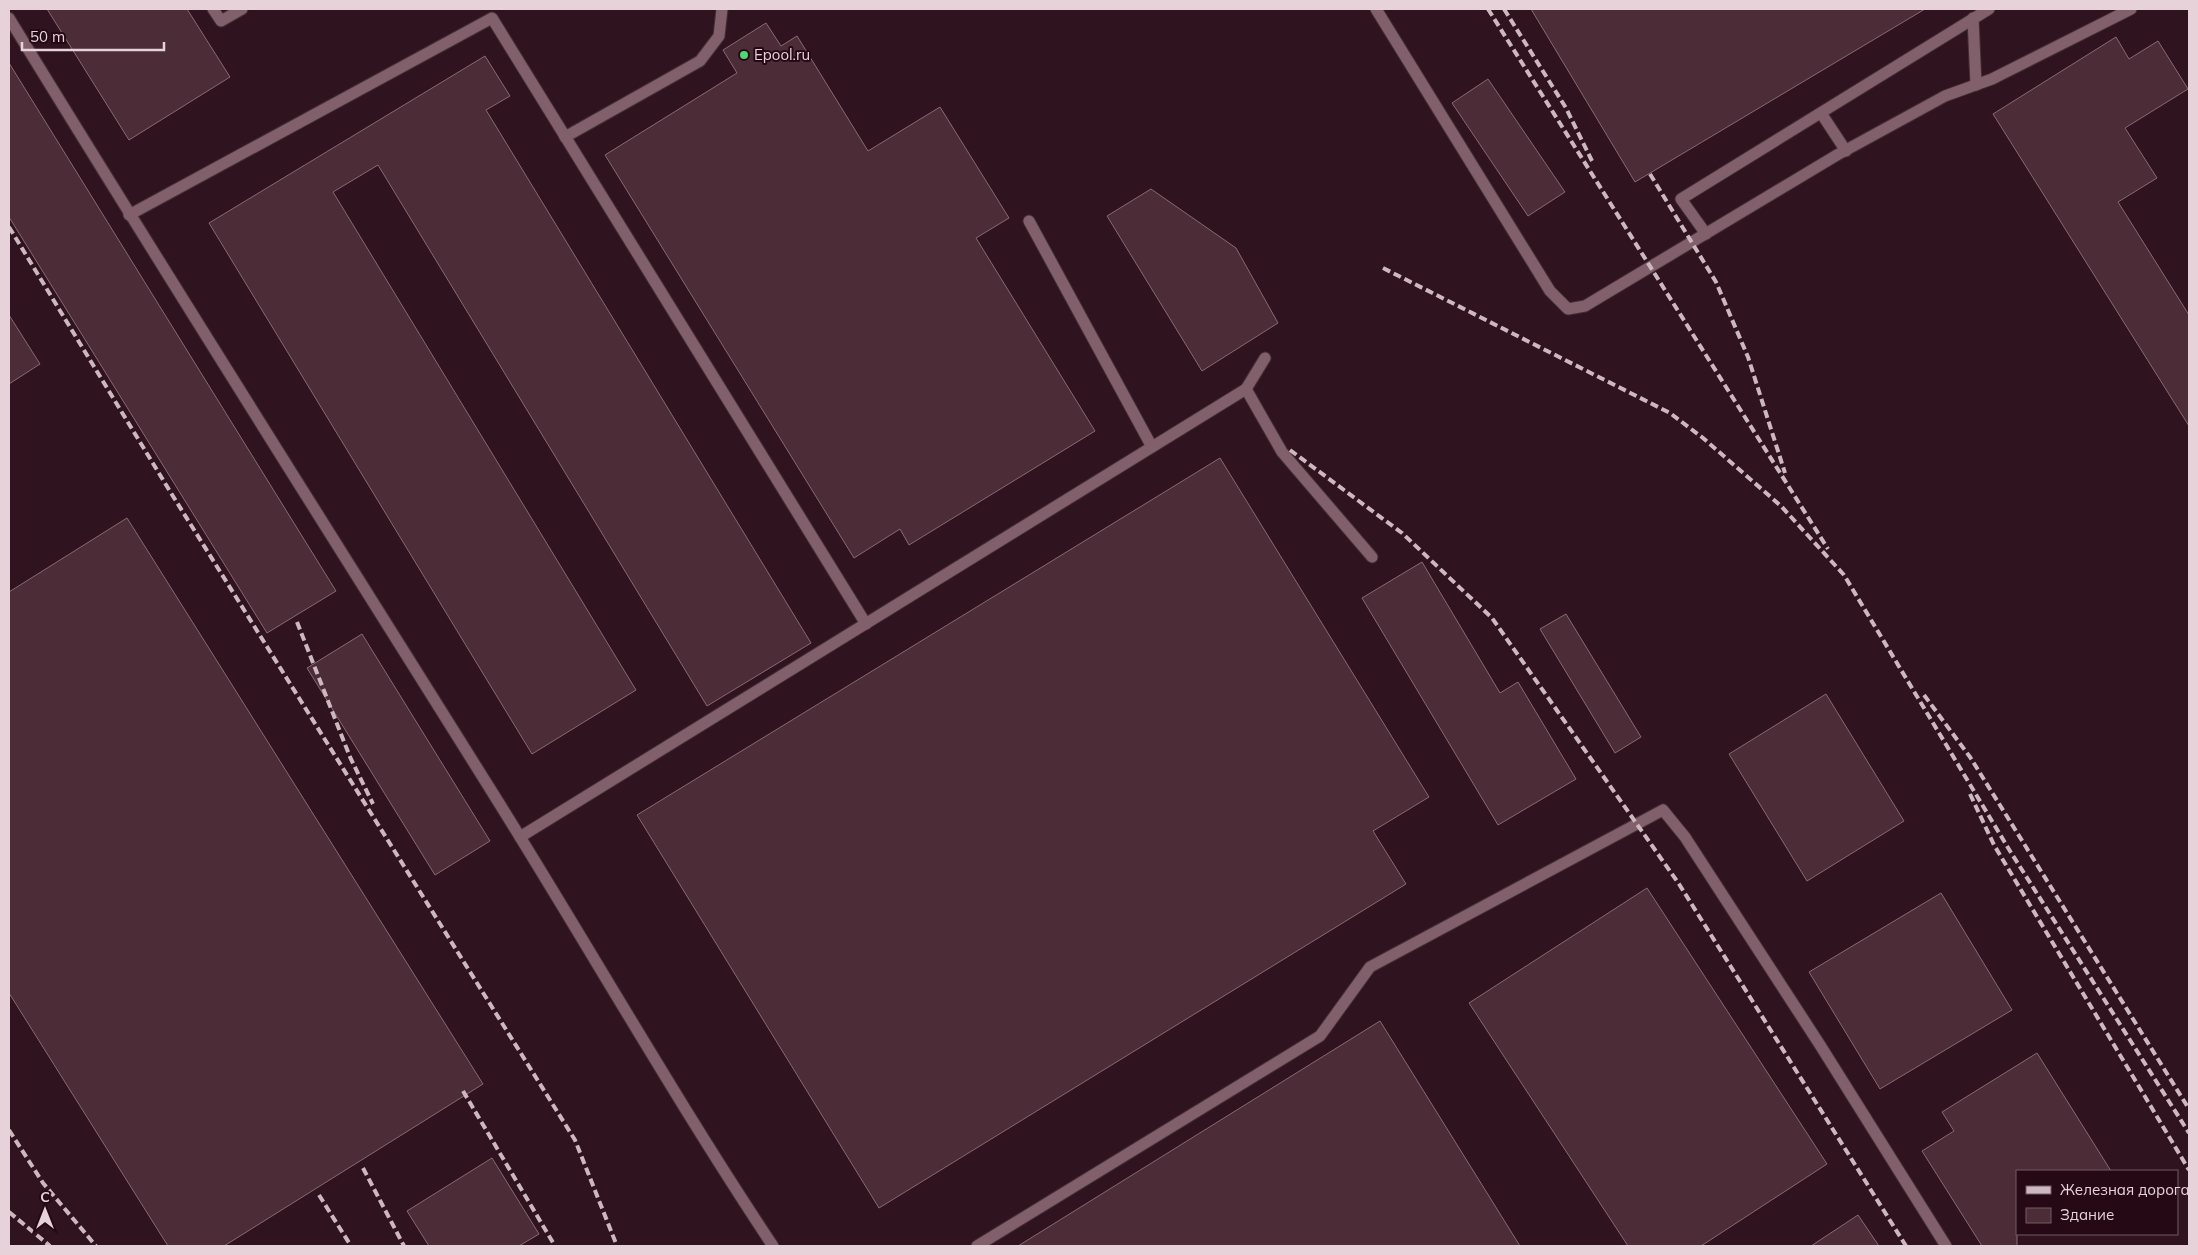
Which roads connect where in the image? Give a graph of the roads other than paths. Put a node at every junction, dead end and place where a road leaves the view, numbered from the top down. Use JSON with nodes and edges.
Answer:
{"nodes":[{"id":1,"x":213,"y":9,"type":"edge"},
{"id":2,"x":242,"y":9,"type":"edge"},
{"id":3,"x":722,"y":9,"type":"edge"},
{"id":4,"x":1376,"y":9,"type":"edge"},
{"id":5,"x":1989,"y":9,"type":"edge"},
{"id":6,"x":2131,"y":9,"type":"edge"},
{"id":7,"x":491,"y":14,"type":"edge"},
{"id":8,"x":9,"y":18,"type":"edge"},
{"id":9,"x":1973,"y":18,"type":"junction"},
{"id":10,"x":1976,"y":85,"type":"junction"},
{"id":11,"x":1820,"y":113,"type":"junction"},
{"id":12,"x":565,"y":137,"type":"junction"},
{"id":13,"x":1846,"y":150,"type":"junction"},
{"id":14,"x":129,"y":215,"type":"junction"},
{"id":15,"x":1029,"y":221,"type":"dead end"},
{"id":16,"x":1706,"y":234,"type":"junction"},
{"id":17,"x":1265,"y":358,"type":"dead end"},
{"id":18,"x":1246,"y":389,"type":"junction"},
{"id":19,"x":1152,"y":447,"type":"junction"},
{"id":20,"x":1372,"y":557,"type":"dead end"},
{"id":21,"x":866,"y":624,"type":"junction"},
{"id":22,"x":520,"y":837,"type":"junction"},
{"id":23,"x":773,"y":1246,"type":"edge"},
{"id":24,"x":977,"y":1246,"type":"edge"},
{"id":25,"x":1946,"y":1246,"type":"edge"}],
"edges":[{"from":1,"to":2,"type":"lane"},
{"from":3,"to":12,"type":"lane"},
{"from":4,"to":16,"type":"lane"},
{"from":5,"to":9,"type":"lane"},
{"from":6,"to":10,"type":"lane"},
{"from":7,"to":12,"type":"lane"},
{"from":7,"to":14,"type":"lane"},
{"from":8,"to":14,"type":"lane"},
{"from":9,"to":10,"type":"lane"},
{"from":9,"to":11,"type":"lane"},
{"from":10,"to":13,"type":"lane"},
{"from":11,"to":13,"type":"lane"},
{"from":11,"to":16,"type":"lane"},
{"from":12,"to":21,"type":"lane"},
{"from":13,"to":16,"type":"lane"},
{"from":14,"to":22,"type":"lane"},
{"from":15,"to":19,"type":"lane"},
{"from":17,"to":18,"type":"lane"},
{"from":18,"to":19,"type":"lane"},
{"from":18,"to":20,"type":"lane"},
{"from":19,"to":21,"type":"lane"},
{"from":21,"to":22,"type":"lane"},
{"from":22,"to":23,"type":"lane"},
{"from":24,"to":25,"type":"lane"}]}
